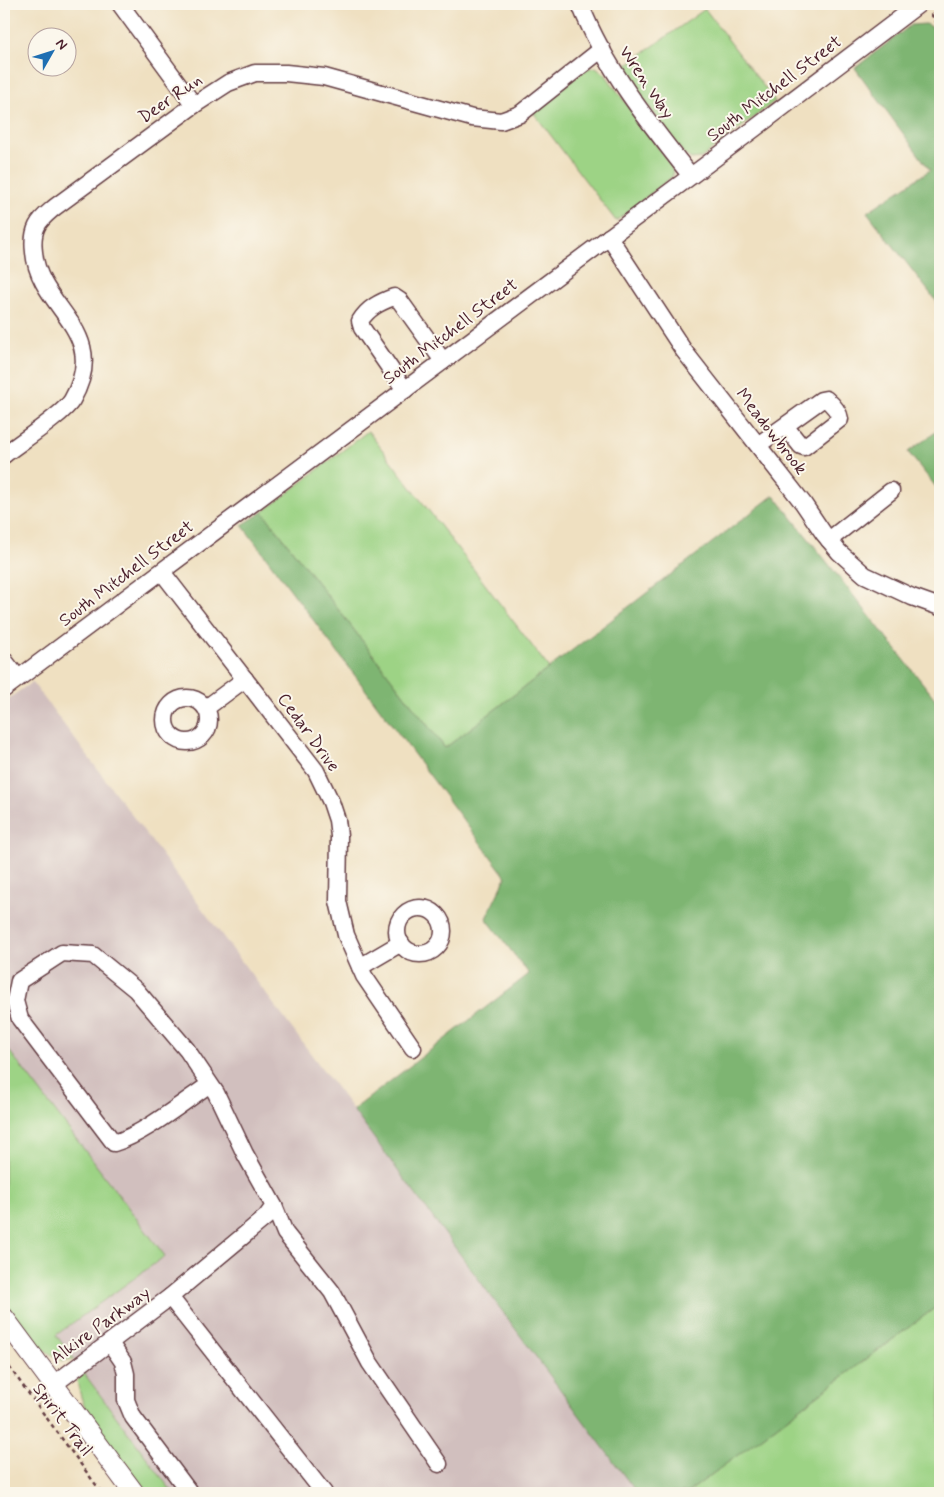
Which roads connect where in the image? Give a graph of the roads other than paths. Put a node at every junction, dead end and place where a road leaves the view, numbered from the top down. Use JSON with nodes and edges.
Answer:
{"nodes":[{"id":1,"x":120,"y":4,"type":"edge"},
{"id":2,"x":580,"y":4,"type":"edge"},
{"id":3,"x":925,"y":9,"type":"edge"},
{"id":4,"x":602,"y":49,"type":"junction"},
{"id":5,"x":194,"y":105,"type":"junction"},
{"id":6,"x":691,"y":176,"type":"junction"},
{"id":7,"x":609,"y":237,"type":"junction"},
{"id":8,"x":444,"y":361,"type":"junction"},
{"id":9,"x":405,"y":390,"type":"junction"},
{"id":10,"x":785,"y":426,"type":"dead end"},
{"id":11,"x":758,"y":445,"type":"junction"},
{"id":12,"x":4,"y":455,"type":"edge"},
{"id":13,"x":891,"y":491,"type":"dead end"},
{"id":14,"x":829,"y":540,"type":"junction"},
{"id":15,"x":162,"y":572,"type":"junction"},
{"id":16,"x":940,"y":608,"type":"edge"},
{"id":17,"x":4,"y":660,"type":"edge"},
{"id":18,"x":18,"y":678,"type":"junction"},
{"id":19,"x":245,"y":679,"type":"junction"},
{"id":20,"x":4,"y":689,"type":"edge"},
{"id":21,"x":206,"y":708,"type":"dead end"},
{"id":22,"x":401,"y":943,"type":"dead end"},
{"id":23,"x":360,"y":968,"type":"junction"},
{"id":24,"x":413,"y":1048,"type":"dead end"},
{"id":25,"x":210,"y":1084,"type":"junction"},
{"id":26,"x":274,"y":1206,"type":"junction"},
{"id":27,"x":170,"y":1298,"type":"junction"},
{"id":28,"x":4,"y":1318,"type":"edge"},
{"id":29,"x":110,"y":1343,"type":"junction"},
{"id":30,"x":53,"y":1384,"type":"junction"},
{"id":31,"x":439,"y":1464,"type":"dead end"},
{"id":32,"x":134,"y":1493,"type":"edge"},
{"id":33,"x":190,"y":1493,"type":"edge"},
{"id":34,"x":324,"y":1493,"type":"edge"}],
"edges":[{"from":1,"to":5,"type":"street"},
{"from":2,"to":4,"type":"street","name":"Wren Way"},
{"from":3,"to":6,"type":"street","name":"South Mitchell Street"},
{"from":4,"to":5,"type":"street","name":"Deer Run"},
{"from":4,"to":6,"type":"street","name":"Wren Way"},
{"from":5,"to":12,"type":"street","name":"Deer Run"},
{"from":6,"to":7,"type":"street","name":"South Mitchell Street"},
{"from":7,"to":8,"type":"street","name":"South Mitchell Street"},
{"from":7,"to":11,"type":"street","name":"Meadowbrook"},
{"from":8,"to":9,"type":"street","name":"South Mitchell Street"},
{"from":8,"to":9,"type":"street"},
{"from":9,"to":15,"type":"street","name":"South Mitchell Street"},
{"from":10,"to":11,"type":"street"},
{"from":11,"to":14,"type":"street","name":"Meadowbrook"},
{"from":13,"to":14,"type":"street"},
{"from":14,"to":16,"type":"street","name":"Meadowbrook"},
{"from":15,"to":18,"type":"street","name":"South Mitchell Street"},
{"from":15,"to":19,"type":"street","name":"Cedar Drive"},
{"from":17,"to":18,"type":"street"},
{"from":18,"to":20,"type":"street","name":"South Mitchell Street"},
{"from":19,"to":21,"type":"street"},
{"from":19,"to":23,"type":"street","name":"Cedar Drive"},
{"from":22,"to":23,"type":"street"},
{"from":23,"to":24,"type":"street","name":"Cedar Drive"},
{"from":25,"to":25,"type":"street"},
{"from":25,"to":26,"type":"street"},
{"from":26,"to":27,"type":"street","name":"Alkire Parkway"},
{"from":26,"to":31,"type":"street"},
{"from":27,"to":29,"type":"street","name":"Alkire Parkway"},
{"from":27,"to":34,"type":"street"},
{"from":28,"to":30,"type":"main road"},
{"from":29,"to":30,"type":"street","name":"Alkire Parkway"},
{"from":29,"to":33,"type":"street"},
{"from":30,"to":32,"type":"main road"}]}
